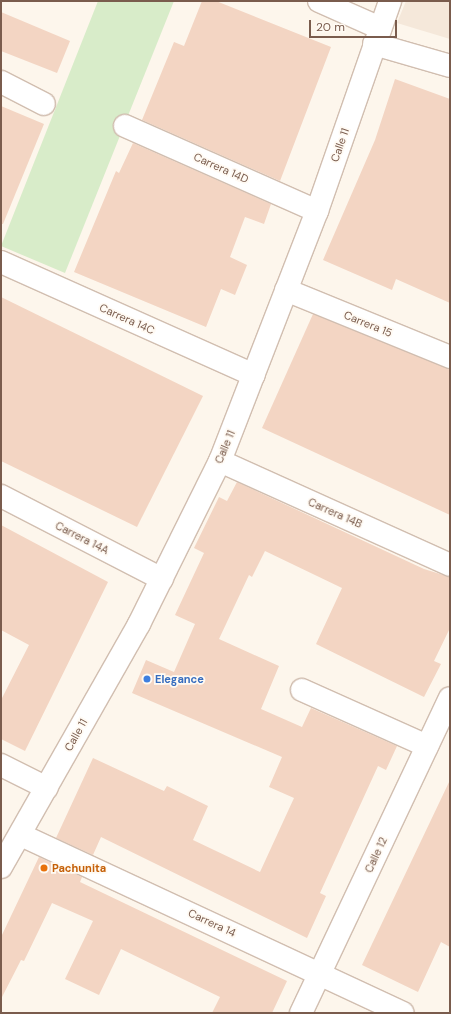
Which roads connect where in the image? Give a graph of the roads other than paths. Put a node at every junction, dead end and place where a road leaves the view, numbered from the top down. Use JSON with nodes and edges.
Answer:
{"nodes":[{"id":1,"x":319,"y":1,"type":"edge"},
{"id":2,"x":390,"y":1,"type":"edge"},
{"id":3,"x":377,"y":36,"type":"junction"},
{"id":4,"x":450,"y":66,"type":"edge"},
{"id":5,"x":1,"y":82,"type":"edge"},
{"id":6,"x":44,"y":104,"type":"dead end"},
{"id":7,"x":125,"y":126,"type":"dead end"},
{"id":8,"x":317,"y":211,"type":"junction"},
{"id":9,"x":1,"y":262,"type":"edge"},
{"id":10,"x":286,"y":290,"type":"junction"},
{"id":11,"x":450,"y":357,"type":"edge"},
{"id":12,"x":254,"y":375,"type":"junction"},
{"id":13,"x":220,"y":461,"type":"junction"},
{"id":14,"x":1,"y":496,"type":"edge"},
{"id":15,"x":450,"y":565,"type":"edge"},
{"id":16,"x":162,"y":579,"type":"junction"},
{"id":17,"x":302,"y":690,"type":"dead end"},
{"id":18,"x":450,"y":698,"type":"edge"},
{"id":19,"x":427,"y":746,"type":"junction"},
{"id":20,"x":1,"y":765,"type":"edge"},
{"id":21,"x":47,"y":788,"type":"junction"},
{"id":22,"x":21,"y":835,"type":"junction"},
{"id":23,"x":1,"y":867,"type":"edge"},
{"id":24,"x":320,"y":973,"type":"junction"},
{"id":25,"x":301,"y":1013,"type":"edge"},
{"id":26,"x":402,"y":1013,"type":"edge"}],
"edges":[{"from":1,"to":3,"type":"street"},
{"from":2,"to":3,"type":"street","name":"Calle 11"},
{"from":3,"to":4,"type":"street"},
{"from":3,"to":8,"type":"street","name":"Calle 11"},
{"from":5,"to":6,"type":"street"},
{"from":7,"to":8,"type":"street","name":"Carrera 14D"},
{"from":8,"to":10,"type":"street","name":"Calle 11"},
{"from":9,"to":12,"type":"street","name":"Carrera 14C"},
{"from":10,"to":11,"type":"street","name":"Carrera 15"},
{"from":10,"to":12,"type":"street","name":"Calle 11"},
{"from":12,"to":13,"type":"street","name":"Calle 11"},
{"from":13,"to":15,"type":"street","name":"Carrera 14B"},
{"from":13,"to":16,"type":"street","name":"Calle 11"},
{"from":14,"to":16,"type":"street","name":"Carrera 14A"},
{"from":16,"to":21,"type":"street","name":"Calle 11"},
{"from":17,"to":19,"type":"street"},
{"from":18,"to":19,"type":"street","name":"Calle 12"},
{"from":19,"to":24,"type":"street","name":"Calle 12"},
{"from":20,"to":21,"type":"street"},
{"from":21,"to":22,"type":"street","name":"Calle 11"},
{"from":22,"to":23,"type":"street","name":"Calle 11"},
{"from":22,"to":24,"type":"street","name":"Carrera 14"},
{"from":24,"to":25,"type":"street","name":"Calle 12"},
{"from":24,"to":26,"type":"street","name":"Carrera 14"}]}
